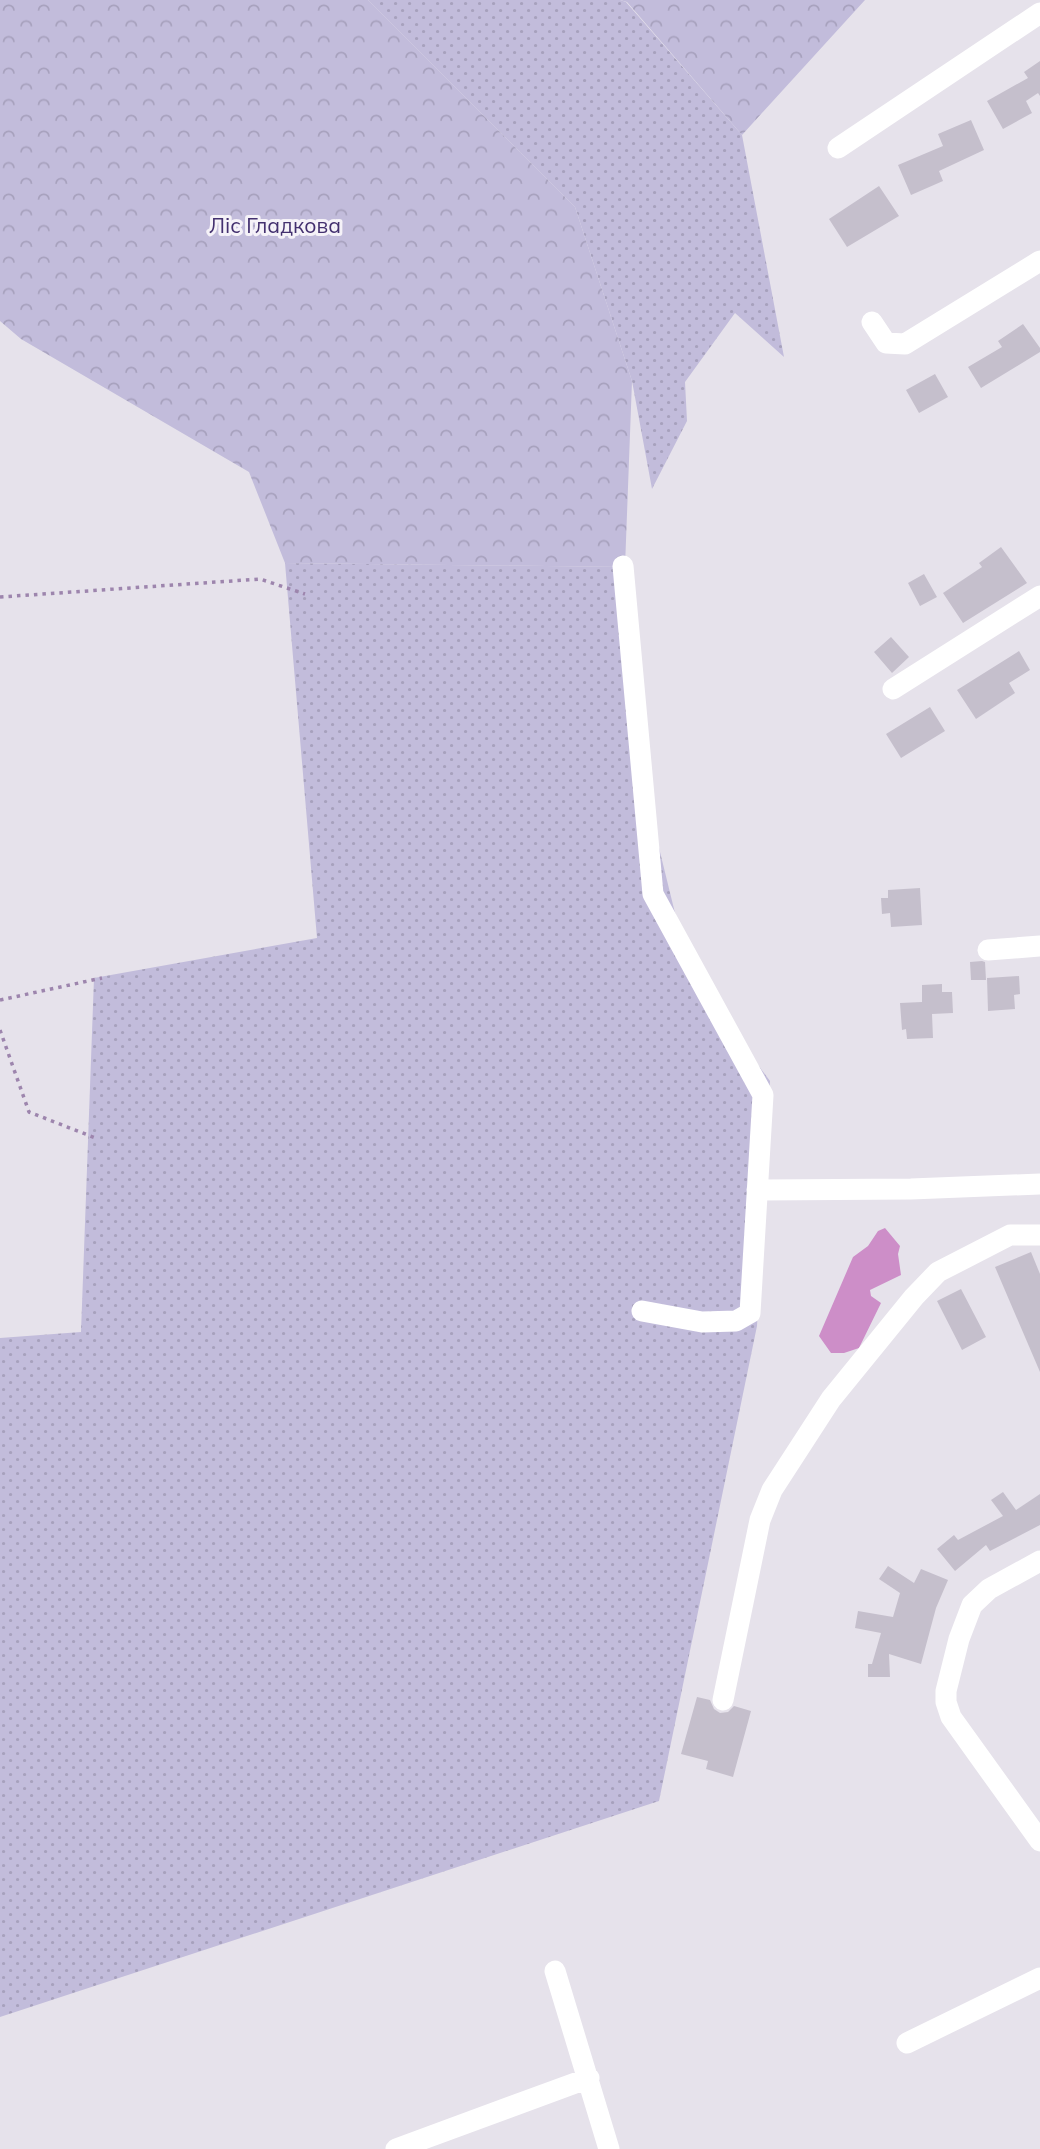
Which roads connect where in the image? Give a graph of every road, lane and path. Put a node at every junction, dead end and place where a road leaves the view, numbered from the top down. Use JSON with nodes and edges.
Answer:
{"nodes":[{"id":1,"x":1040,"y":13,"type":"edge"},
{"id":2,"x":838,"y":148,"type":"dead end"},
{"id":3,"x":1040,"y":261,"type":"edge"},
{"id":4,"x":872,"y":322,"type":"dead end"},
{"id":5,"x":623,"y":566,"type":"dead end"},
{"id":6,"x":305,"y":594,"type":"dead end"},
{"id":7,"x":1040,"y":596,"type":"edge"},
{"id":8,"x":0,"y":597,"type":"edge"},
{"id":9,"x":892,"y":689,"type":"dead end"},
{"id":10,"x":1040,"y":946,"type":"edge"},
{"id":11,"x":988,"y":950,"type":"dead end"},
{"id":12,"x":102,"y":978,"type":"dead end"},
{"id":13,"x":0,"y":1000,"type":"edge"},
{"id":14,"x":0,"y":1030,"type":"edge"},
{"id":15,"x":98,"y":1139,"type":"dead end"},
{"id":16,"x":1040,"y":1184,"type":"edge"},
{"id":17,"x":757,"y":1190,"type":"junction"},
{"id":18,"x":1040,"y":1236,"type":"edge"},
{"id":19,"x":642,"y":1311,"type":"dead end"},
{"id":20,"x":1040,"y":1561,"type":"edge"},
{"id":21,"x":723,"y":1700,"type":"dead end"},
{"id":22,"x":1040,"y":1841,"type":"edge"},
{"id":23,"x":555,"y":1971,"type":"dead end"},
{"id":24,"x":1040,"y":1978,"type":"edge"},
{"id":25,"x":907,"y":2043,"type":"dead end"},
{"id":26,"x":589,"y":2078,"type":"junction"},
{"id":27,"x":396,"y":2149,"type":"edge"},
{"id":28,"x":609,"y":2149,"type":"edge"}],
"edges":[{"from":1,"to":2,"type":"street"},
{"from":3,"to":4,"type":"street"},
{"from":5,"to":17,"type":"street"},
{"from":6,"to":8,"type":"path"},
{"from":7,"to":9,"type":"street"},
{"from":10,"to":11,"type":"street"},
{"from":12,"to":13,"type":"path"},
{"from":14,"to":15,"type":"path"},
{"from":16,"to":17,"type":"street"},
{"from":17,"to":19,"type":"street"},
{"from":18,"to":21,"type":"street"},
{"from":20,"to":22,"type":"street"},
{"from":23,"to":26,"type":"street"},
{"from":24,"to":25,"type":"street"},
{"from":26,"to":27,"type":"street"},
{"from":26,"to":28,"type":"street"}]}
